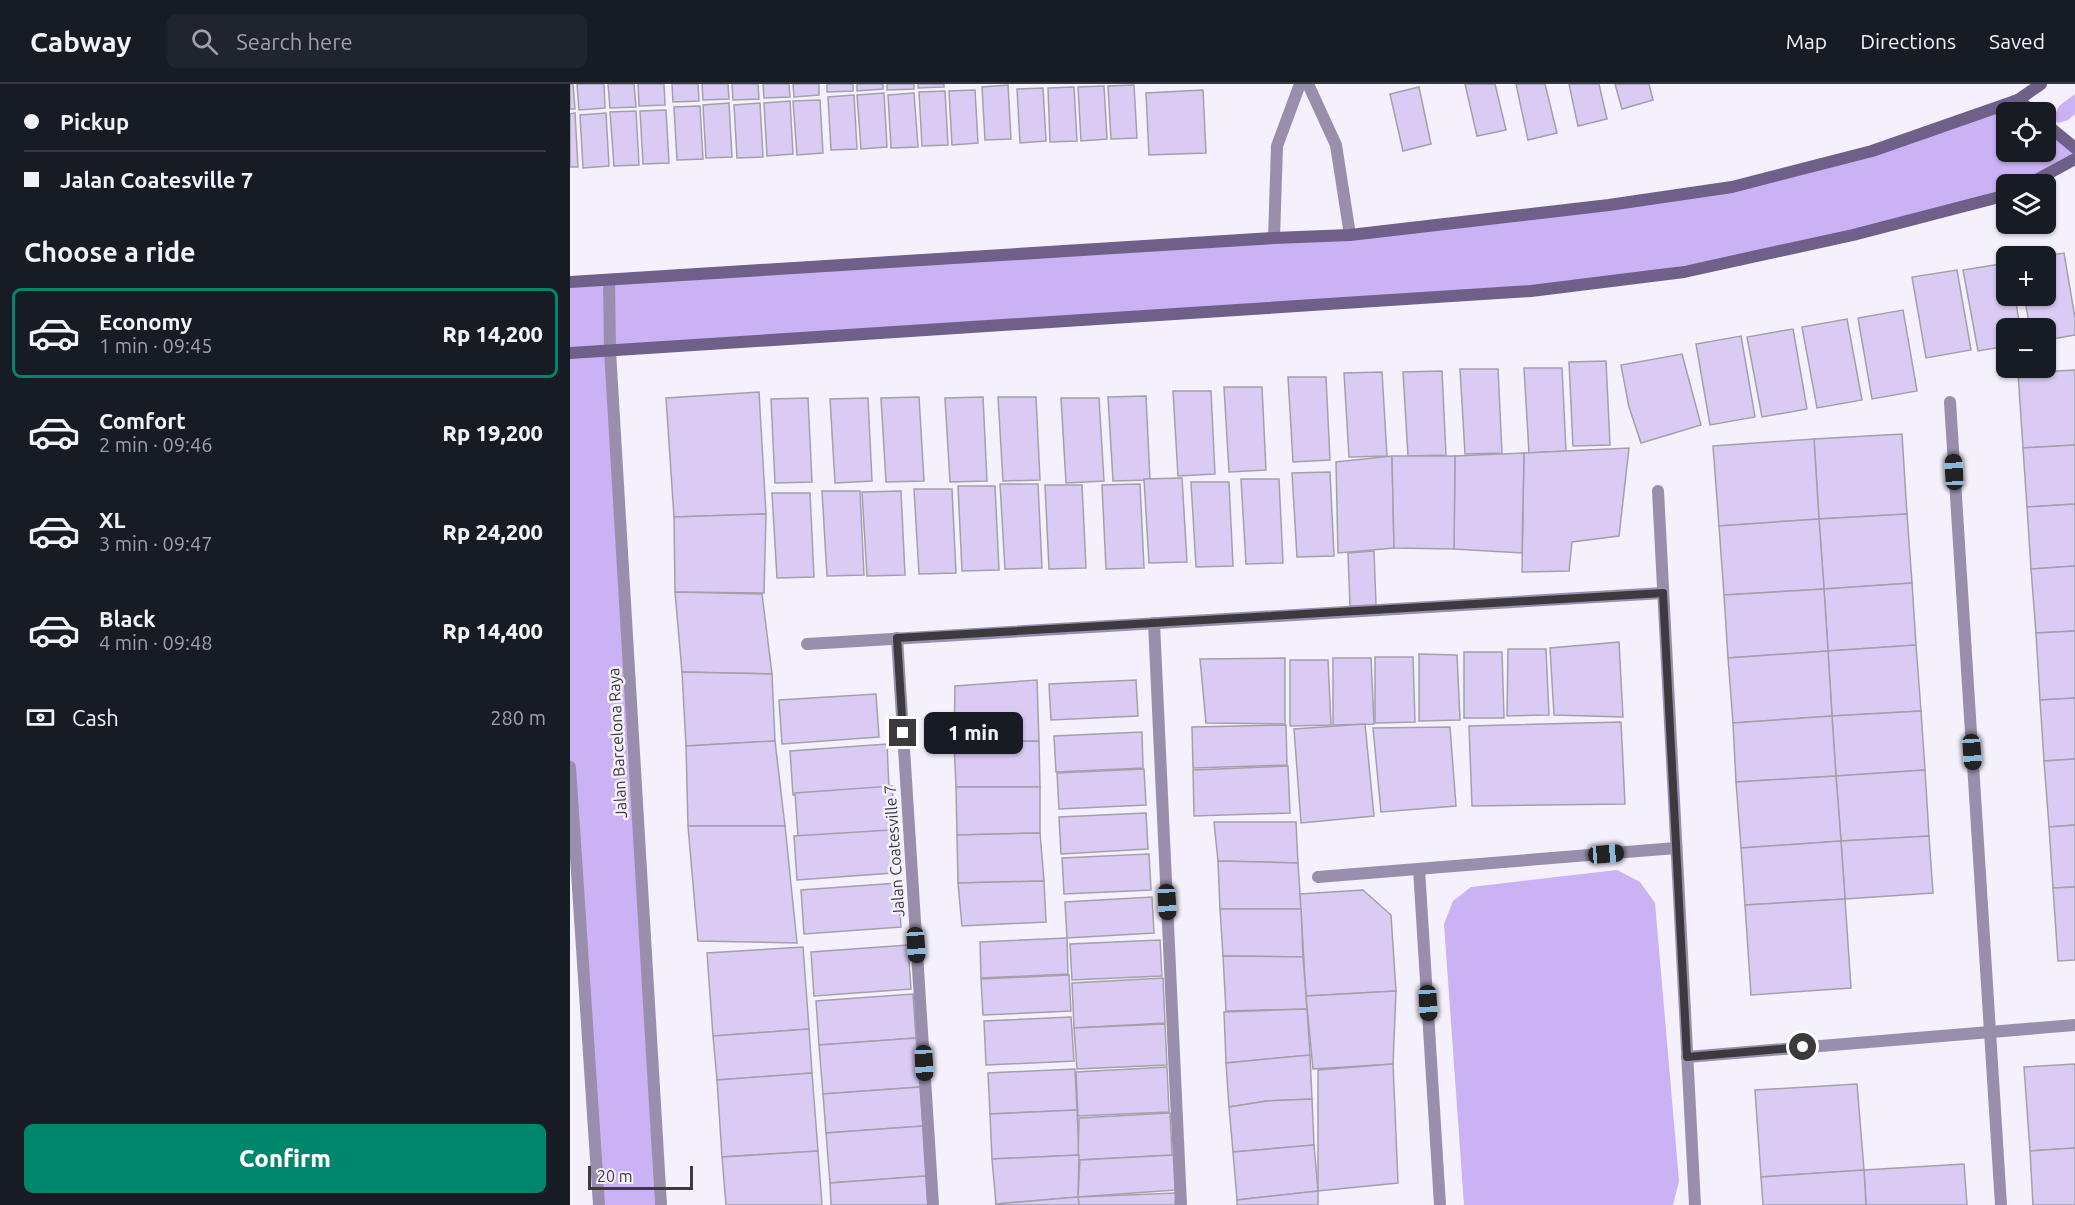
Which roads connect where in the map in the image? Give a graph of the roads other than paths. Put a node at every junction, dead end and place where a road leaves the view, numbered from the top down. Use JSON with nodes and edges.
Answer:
{"nodes":[{"id":1,"x":1300,"y":84,"type":"edge"},
{"id":2,"x":1308,"y":84,"type":"edge"},
{"id":3,"x":2041,"y":84,"type":"edge"},
{"id":4,"x":2018,"y":100,"type":"junction"},
{"id":5,"x":2020,"y":102,"type":"edge"},
{"id":6,"x":2056,"y":132,"type":"edge"},
{"id":7,"x":2075,"y":148,"type":"edge"},
{"id":8,"x":2075,"y":159,"type":"edge"},
{"id":9,"x":2047,"y":174,"type":"edge"},
{"id":10,"x":1996,"y":198,"type":"edge"},
{"id":11,"x":1350,"y":235,"type":"junction"},
{"id":12,"x":1274,"y":238,"type":"junction"},
{"id":13,"x":609,"y":280,"type":"junction"},
{"id":14,"x":570,"y":282,"type":"edge"},
{"id":15,"x":610,"y":351,"type":"junction"},
{"id":16,"x":570,"y":353,"type":"edge"},
{"id":17,"x":1950,"y":402,"type":"dead end"},
{"id":18,"x":1658,"y":491,"type":"dead end"},
{"id":19,"x":1663,"y":593,"type":"junction"},
{"id":20,"x":1154,"y":623,"type":"junction"},
{"id":21,"x":897,"y":638,"type":"junction"},
{"id":22,"x":807,"y":644,"type":"dead end"},
{"id":23,"x":570,"y":767,"type":"edge"},
{"id":24,"x":1676,"y":848,"type":"junction"},
{"id":25,"x":1419,"y":869,"type":"junction"},
{"id":26,"x":1318,"y":877,"type":"dead end"},
{"id":27,"x":2075,"y":1025,"type":"edge"},
{"id":28,"x":1990,"y":1032,"type":"junction"},
{"id":29,"x":1687,"y":1057,"type":"junction"},
{"id":30,"x":599,"y":1205,"type":"edge"},
{"id":31,"x":661,"y":1205,"type":"edge"},
{"id":32,"x":933,"y":1205,"type":"edge"},
{"id":33,"x":1181,"y":1205,"type":"edge"},
{"id":34,"x":1440,"y":1205,"type":"edge"},
{"id":35,"x":1695,"y":1205,"type":"edge"},
{"id":36,"x":2001,"y":1205,"type":"edge"}],
"edges":[{"from":1,"to":12,"type":"street"},
{"from":2,"to":11,"type":"street"},
{"from":3,"to":4,"type":"street"},
{"from":4,"to":5,"type":"street"},
{"from":4,"to":11,"type":"street"},
{"from":6,"to":7,"type":"street"},
{"from":8,"to":9,"type":"street"},
{"from":10,"to":15,"type":"street"},
{"from":11,"to":12,"type":"street"},
{"from":12,"to":13,"type":"street"},
{"from":13,"to":14,"type":"street"},
{"from":13,"to":15,"type":"street","name":"Jalan Barcelona Raya"},
{"from":15,"to":16,"type":"street"},
{"from":15,"to":31,"type":"street","name":"Jalan Barcelona Raya"},
{"from":17,"to":28,"type":"street"},
{"from":18,"to":19,"type":"street"},
{"from":19,"to":20,"type":"street"},
{"from":19,"to":24,"type":"street"},
{"from":20,"to":21,"type":"street"},
{"from":20,"to":33,"type":"street"},
{"from":21,"to":22,"type":"street"},
{"from":21,"to":32,"type":"street","name":"Jalan Coatesville 7"},
{"from":23,"to":30,"type":"street"},
{"from":24,"to":25,"type":"street"},
{"from":24,"to":29,"type":"street"},
{"from":25,"to":26,"type":"street"},
{"from":25,"to":34,"type":"street"},
{"from":27,"to":28,"type":"street"},
{"from":28,"to":29,"type":"street"},
{"from":28,"to":36,"type":"street"},
{"from":29,"to":35,"type":"street"}]}
